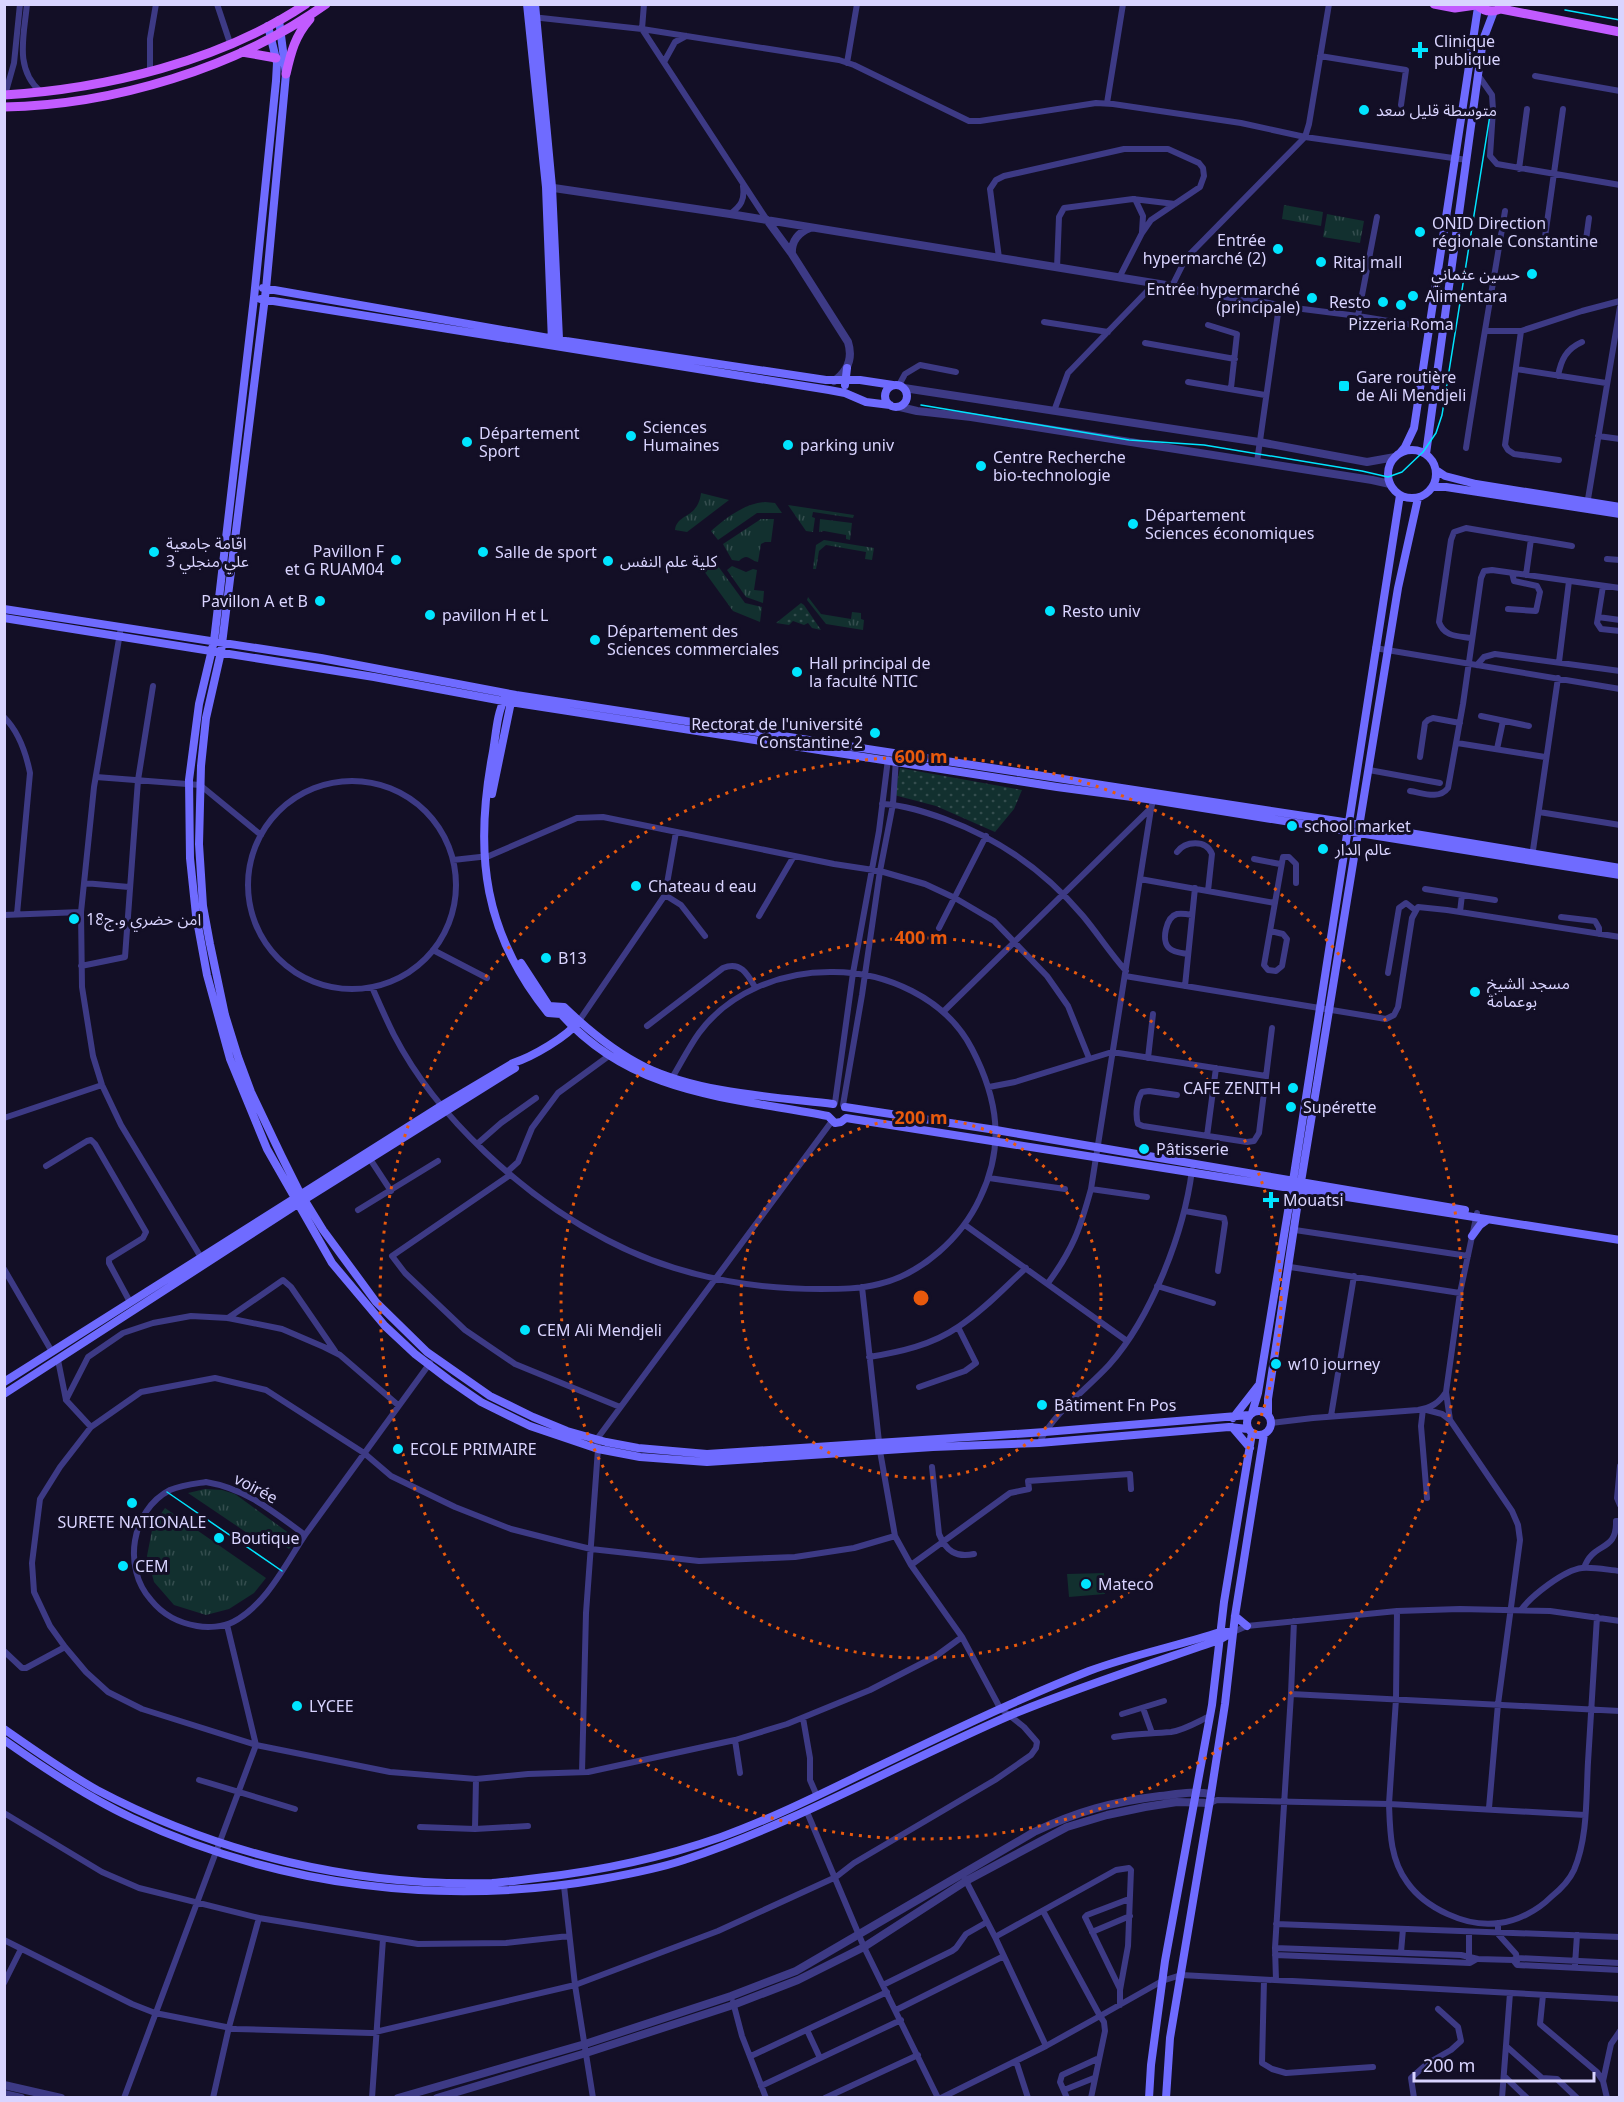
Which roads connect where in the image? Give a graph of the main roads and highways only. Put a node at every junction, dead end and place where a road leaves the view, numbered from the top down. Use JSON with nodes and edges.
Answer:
{"nodes":[{"id":1,"x":306,"y":4,"type":"edge"},
{"id":2,"x":326,"y":4,"type":"edge"},
{"id":3,"x":527,"y":4,"type":"edge"},
{"id":4,"x":535,"y":4,"type":"edge"},
{"id":5,"x":1434,"y":4,"type":"edge"},
{"id":6,"x":1477,"y":5,"type":"edge"},
{"id":7,"x":1501,"y":8,"type":"edge"},
{"id":8,"x":316,"y":11,"type":"junction"},
{"id":9,"x":532,"y":17,"type":"junction"},
{"id":10,"x":279,"y":20,"type":"junction"},
{"id":11,"x":268,"y":26,"type":"junction"},
{"id":12,"x":1620,"y":32,"type":"edge"},
{"id":13,"x":281,"y":33,"type":"junction"},
{"id":14,"x":271,"y":39,"type":"junction"},
{"id":15,"x":242,"y":52,"type":"junction"},
{"id":16,"x":279,"y":61,"type":"junction"},
{"id":17,"x":286,"y":74,"type":"junction"},
{"id":18,"x":5,"y":95,"type":"edge"},
{"id":19,"x":4,"y":108,"type":"edge"},
{"id":20,"x":271,"y":182,"type":"junction"},
{"id":21,"x":256,"y":287,"type":"junction"},
{"id":22,"x":266,"y":289,"type":"junction"},
{"id":23,"x":254,"y":298,"type":"junction"},
{"id":24,"x":265,"y":300,"type":"junction"},
{"id":25,"x":555,"y":341,"type":"junction"},
{"id":26,"x":848,"y":367,"type":"road end"},
{"id":27,"x":845,"y":381,"type":"junction"},
{"id":28,"x":899,"y":386,"type":"junction"},
{"id":29,"x":845,"y":393,"type":"junction"},
{"id":30,"x":890,"y":405,"type":"junction"},
{"id":31,"x":1426,"y":454,"type":"junction"},
{"id":32,"x":1397,"y":455,"type":"junction"},
{"id":33,"x":1436,"y":470,"type":"junction"},
{"id":34,"x":1433,"y":487,"type":"junction"},
{"id":35,"x":1400,"y":495,"type":"junction"},
{"id":36,"x":1418,"y":498,"type":"junction"},
{"id":37,"x":1587,"y":506,"type":"junction"},
{"id":38,"x":1620,"y":507,"type":"edge"},
{"id":39,"x":1620,"y":514,"type":"edge"},
{"id":40,"x":1384,"y":586,"type":"junction"},
{"id":41,"x":1398,"y":588,"type":"junction"},
{"id":42,"x":4,"y":609,"type":"edge"},
{"id":43,"x":4,"y":618,"type":"edge"},
{"id":44,"x":121,"y":631,"type":"junction"},
{"id":45,"x":218,"y":642,"type":"junction"},
{"id":46,"x":217,"y":651,"type":"junction"},
{"id":47,"x":507,"y":699,"type":"junction"},
{"id":48,"x":1347,"y":827,"type":"junction"},
{"id":49,"x":1359,"y":829,"type":"junction"},
{"id":50,"x":1532,"y":857,"type":"junction"},
{"id":51,"x":1620,"y":868,"type":"edge"},
{"id":52,"x":1620,"y":875,"type":"edge"},
{"id":53,"x":577,"y":1025,"type":"junction"},
{"id":54,"x":839,"y":1105,"type":"junction"},
{"id":55,"x":444,"y":1108,"type":"junction"},
{"id":56,"x":846,"y":1118,"type":"junction"},
{"id":57,"x":830,"y":1119,"type":"junction"},
{"id":58,"x":1296,"y":1186,"type":"junction"},
{"id":59,"x":299,"y":1200,"type":"junction"},
{"id":60,"x":1477,"y":1215,"type":"junction"},
{"id":61,"x":1488,"y":1220,"type":"junction"},
{"id":62,"x":1620,"y":1234,"type":"edge"},
{"id":63,"x":1472,"y":1236,"type":"road end"},
{"id":64,"x":1620,"y":1240,"type":"edge"},
{"id":65,"x":204,"y":1261,"type":"junction"},
{"id":66,"x":432,"y":1361,"type":"junction"},
{"id":67,"x":4,"y":1382,"type":"edge"},
{"id":68,"x":1260,"y":1383,"type":"junction"},
{"id":69,"x":4,"y":1394,"type":"edge"},
{"id":70,"x":1250,"y":1414,"type":"junction"},
{"id":71,"x":1268,"y":1414,"type":"junction"},
{"id":72,"x":1232,"y":1422,"type":"junction"},
{"id":73,"x":1250,"y":1431,"type":"junction"},
{"id":74,"x":1264,"y":1434,"type":"junction"},
{"id":75,"x":880,"y":1447,"type":"junction"},
{"id":76,"x":1250,"y":1448,"type":"junction"},
{"id":77,"x":1235,"y":1616,"type":"junction"},
{"id":78,"x":1247,"y":1626,"type":"road end"},
{"id":79,"x":1233,"y":1632,"type":"junction"},
{"id":80,"x":1220,"y":1636,"type":"junction"},
{"id":81,"x":4,"y":1729,"type":"edge"},
{"id":82,"x":4,"y":1740,"type":"edge"},
{"id":83,"x":733,"y":1832,"type":"junction"},
{"id":84,"x":736,"y":1841,"type":"junction"},
{"id":85,"x":1149,"y":2097,"type":"edge"},
{"id":86,"x":1166,"y":2097,"type":"edge"}],
"edges":[{"from":1,"to":10,"type":"main road"},
{"from":2,"to":8,"type":"main road"},
{"from":3,"to":9,"type":"main road"},
{"from":4,"to":9,"type":"main road"},
{"from":5,"to":6,"type":"main road"},
{"from":6,"to":7,"type":"main road"},
{"from":6,"to":32,"type":"main road"},
{"from":7,"to":12,"type":"main road"},
{"from":7,"to":31,"type":"main road"},
{"from":8,"to":13,"type":"main road"},
{"from":8,"to":17,"type":"main road"},
{"from":9,"to":25,"type":"main road"},
{"from":10,"to":11,"type":"main road"},
{"from":10,"to":13,"type":"main road"},
{"from":11,"to":14,"type":"main road"},
{"from":11,"to":18,"type":"main road"},
{"from":13,"to":14,"type":"main road"},
{"from":13,"to":16,"type":"main road"},
{"from":14,"to":15,"type":"main road"},
{"from":14,"to":16,"type":"main road"},
{"from":15,"to":16,"type":"main road"},
{"from":15,"to":19,"type":"main road"},
{"from":16,"to":17,"type":"main road"},
{"from":16,"to":20,"type":"main road"},
{"from":17,"to":20,"type":"main road"},
{"from":20,"to":21,"type":"main road"},
{"from":20,"to":22,"type":"main road"},
{"from":21,"to":22,"type":"main road"},
{"from":21,"to":23,"type":"main road"},
{"from":22,"to":24,"type":"main road"},
{"from":22,"to":25,"type":"main road"},
{"from":23,"to":24,"type":"main road"},
{"from":23,"to":45,"type":"main road"},
{"from":24,"to":25,"type":"main road"},
{"from":24,"to":45,"type":"main road"},
{"from":25,"to":27,"type":"main road"},
{"from":25,"to":29,"type":"main road"},
{"from":26,"to":27,"type":"main road"},
{"from":27,"to":28,"type":"main road"},
{"from":27,"to":29,"type":"main road"},
{"from":28,"to":30,"type":"main road"},
{"from":28,"to":30,"type":"main road"},
{"from":29,"to":30,"type":"main road"},
{"from":31,"to":32,"type":"main road"},
{"from":31,"to":33,"type":"main road"},
{"from":32,"to":35,"type":"main road"},
{"from":33,"to":34,"type":"main road"},
{"from":33,"to":37,"type":"main road"},
{"from":34,"to":36,"type":"main road"},
{"from":34,"to":37,"type":"main road"},
{"from":35,"to":36,"type":"main road"},
{"from":35,"to":40,"type":"main road"},
{"from":36,"to":41,"type":"main road"},
{"from":37,"to":38,"type":"main road"},
{"from":37,"to":39,"type":"main road"},
{"from":40,"to":41,"type":"main road"},
{"from":40,"to":48,"type":"main road"},
{"from":41,"to":49,"type":"main road"},
{"from":42,"to":44,"type":"main road"},
{"from":43,"to":44,"type":"main road"},
{"from":44,"to":45,"type":"main road"},
{"from":44,"to":46,"type":"main road"},
{"from":45,"to":46,"type":"main road"},
{"from":45,"to":47,"type":"main road"},
{"from":46,"to":47,"type":"main road"},
{"from":46,"to":59,"type":"main road"},
{"from":46,"to":59,"type":"main road"},
{"from":47,"to":48,"type":"main road"},
{"from":47,"to":53,"type":"main road"},
{"from":48,"to":49,"type":"main road"},
{"from":48,"to":58,"type":"main road"},
{"from":49,"to":50,"type":"main road"},
{"from":49,"to":58,"type":"main road"},
{"from":50,"to":51,"type":"main road"},
{"from":50,"to":52,"type":"main road"},
{"from":53,"to":54,"type":"main road"},
{"from":53,"to":55,"type":"main road"},
{"from":53,"to":57,"type":"main road"},
{"from":54,"to":56,"type":"main road"},
{"from":54,"to":57,"type":"main road"},
{"from":54,"to":58,"type":"main road"},
{"from":55,"to":59,"type":"main road"},
{"from":55,"to":59,"type":"main road"},
{"from":56,"to":57,"type":"main road"},
{"from":56,"to":58,"type":"main road"},
{"from":58,"to":60,"type":"main road"},
{"from":58,"to":68,"type":"main road"},
{"from":58,"to":71,"type":"main road"},
{"from":59,"to":65,"type":"main road"},
{"from":59,"to":66,"type":"main road"},
{"from":60,"to":61,"type":"main road"},
{"from":60,"to":62,"type":"main road"},
{"from":61,"to":63,"type":"main road"},
{"from":61,"to":64,"type":"main road"},
{"from":65,"to":67,"type":"main road"},
{"from":65,"to":69,"type":"main road"},
{"from":66,"to":75,"type":"main road"},
{"from":66,"to":75,"type":"main road"},
{"from":68,"to":70,"type":"main road"},
{"from":68,"to":72,"type":"main road"},
{"from":70,"to":71,"type":"main road"},
{"from":70,"to":72,"type":"main road"},
{"from":70,"to":73,"type":"main road"},
{"from":71,"to":74,"type":"main road"},
{"from":72,"to":73,"type":"main road"},
{"from":72,"to":75,"type":"main road"},
{"from":72,"to":75,"type":"main road"},
{"from":72,"to":76,"type":"main road"},
{"from":73,"to":74,"type":"main road"},
{"from":73,"to":76,"type":"main road"},
{"from":74,"to":77,"type":"main road"},
{"from":76,"to":80,"type":"main road"},
{"from":77,"to":78,"type":"main road"},
{"from":77,"to":79,"type":"main road"},
{"from":79,"to":80,"type":"main road"},
{"from":79,"to":86,"type":"main road"},
{"from":80,"to":83,"type":"main road"},
{"from":80,"to":84,"type":"main road"},
{"from":80,"to":85,"type":"main road"},
{"from":81,"to":83,"type":"main road"},
{"from":82,"to":84,"type":"main road"},
{"from":83,"to":84,"type":"main road"}]}
